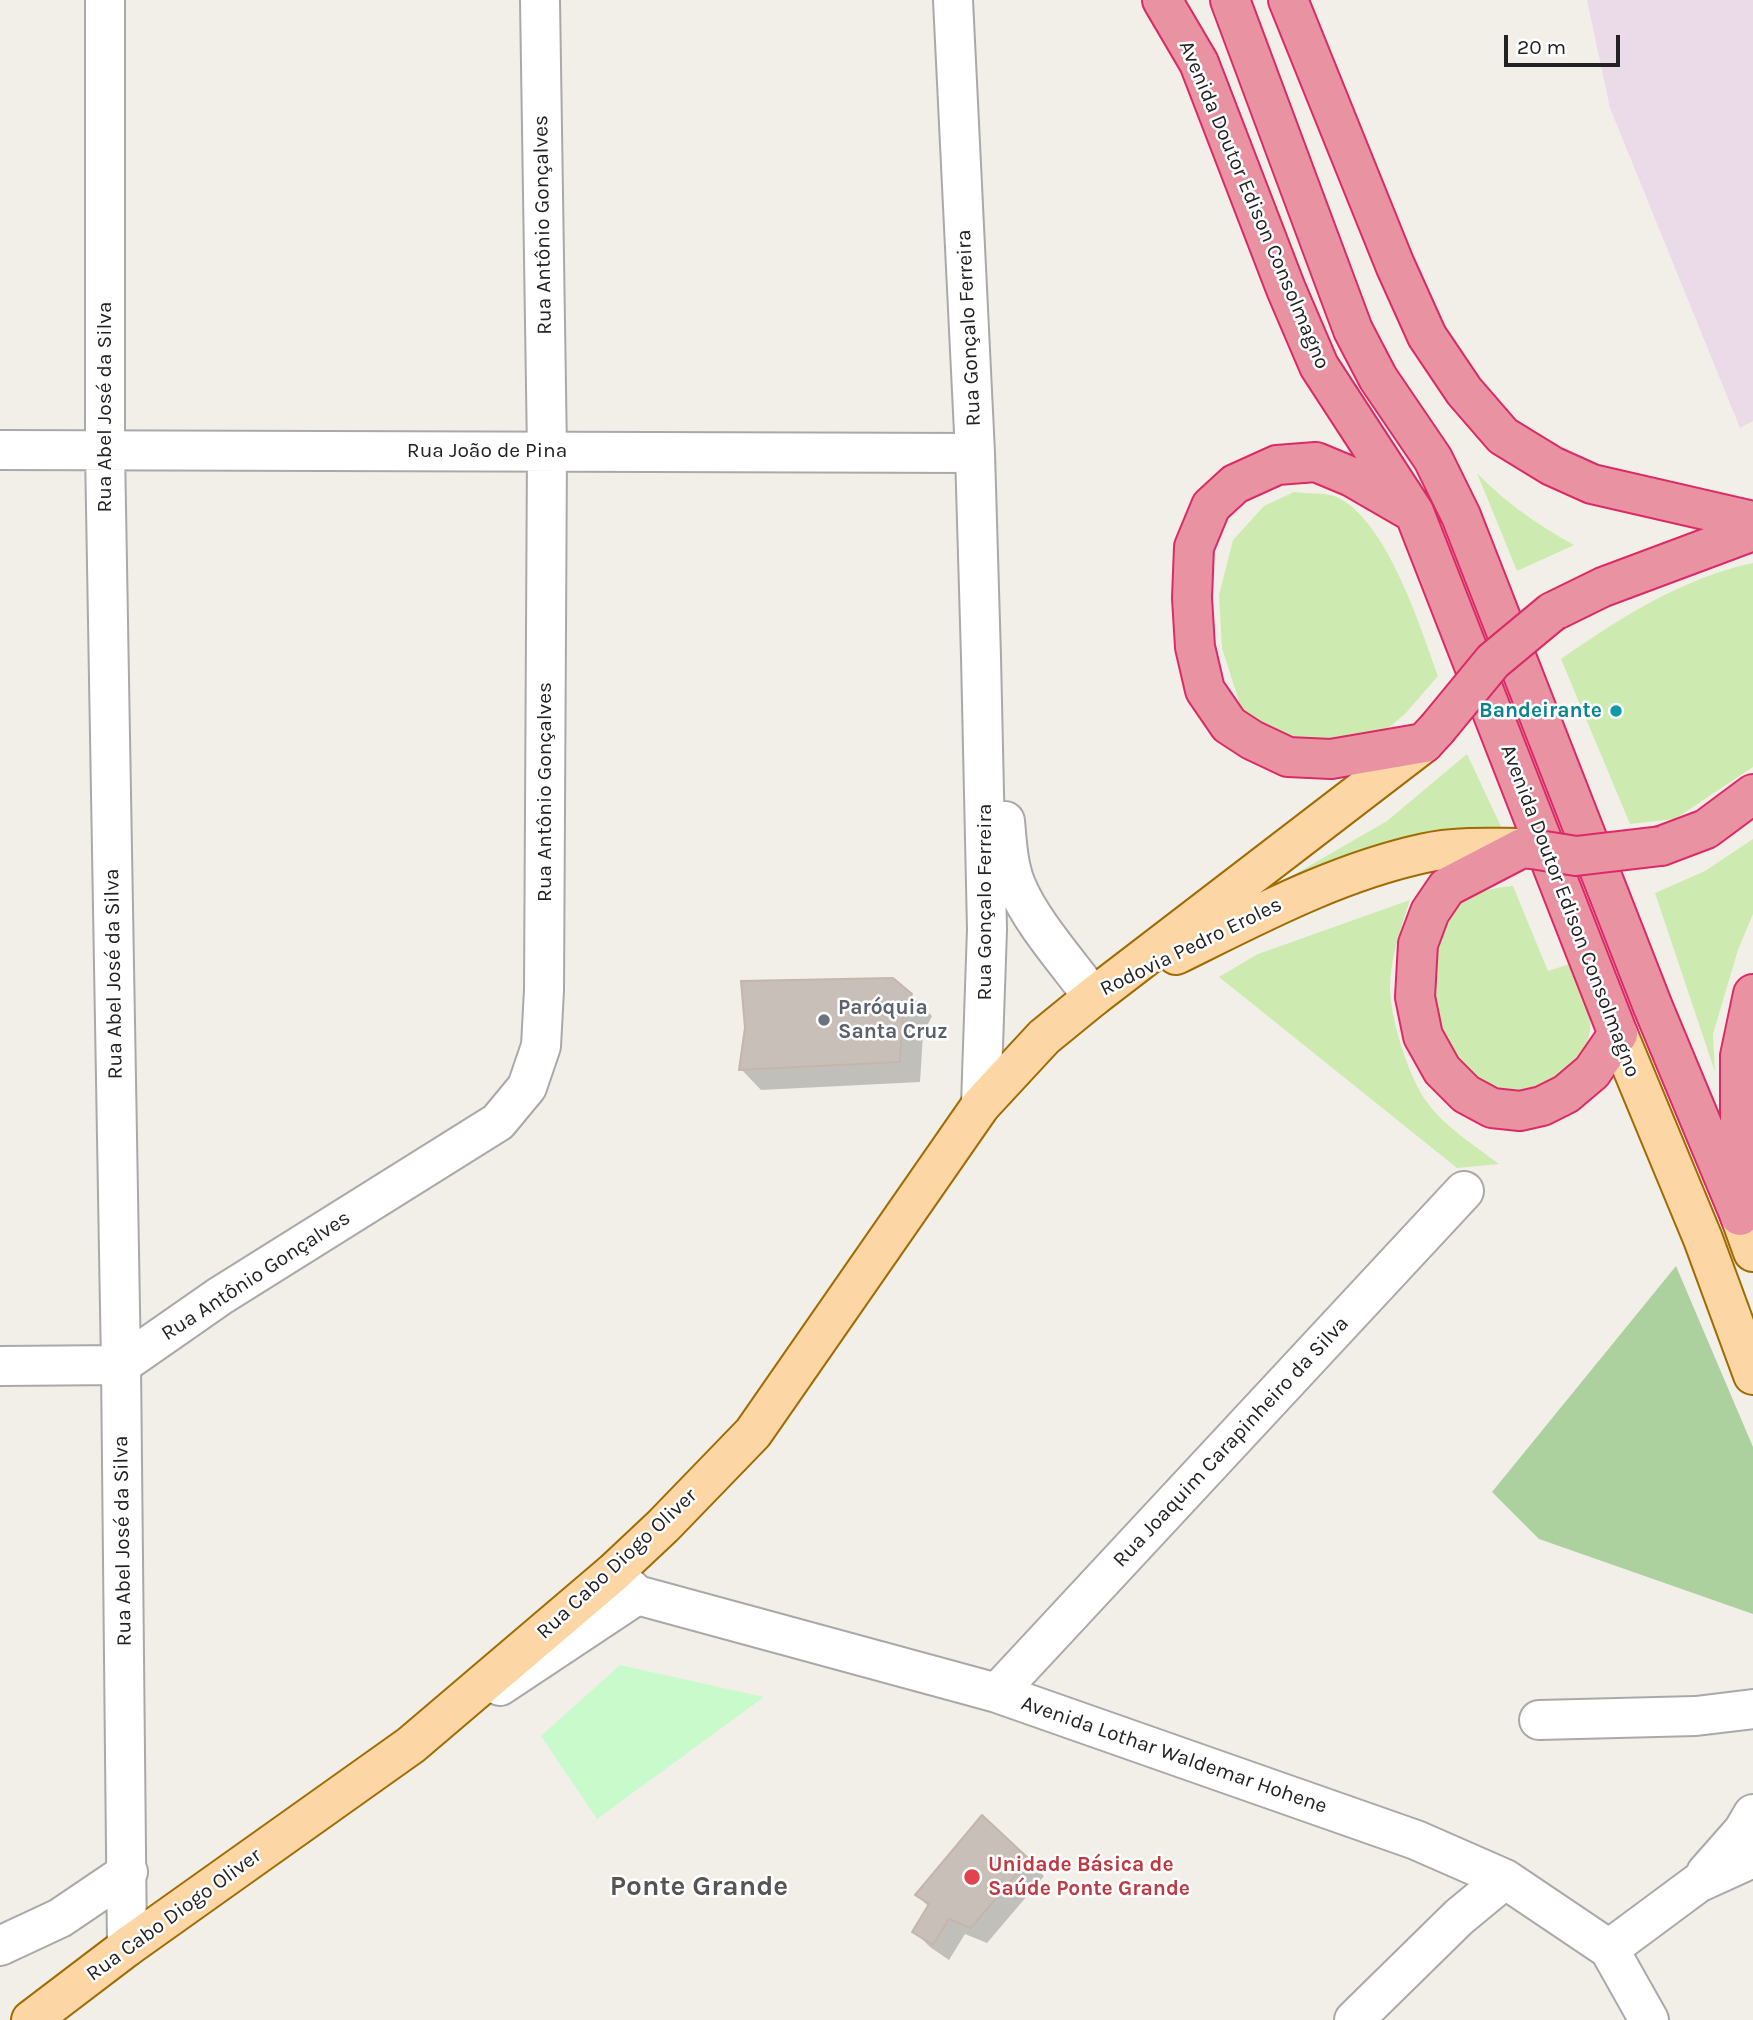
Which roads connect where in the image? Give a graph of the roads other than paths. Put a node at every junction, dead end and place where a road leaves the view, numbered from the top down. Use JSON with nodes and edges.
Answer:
{"nodes":[{"id":1,"x":105,"y":0,"type":"edge"},
{"id":2,"x":540,"y":0,"type":"edge"},
{"id":3,"x":953,"y":0,"type":"edge"},
{"id":4,"x":1162,"y":0,"type":"edge"},
{"id":5,"x":1230,"y":0,"type":"edge"},
{"id":6,"x":1288,"y":0,"type":"edge"},
{"id":7,"x":0,"y":450,"type":"edge"},
{"id":8,"x":105,"y":450,"type":"junction"},
{"id":9,"x":547,"y":451,"type":"junction"},
{"id":10,"x":975,"y":453,"type":"junction"},
{"id":11,"x":1414,"y":512,"type":"junction"},
{"id":12,"x":1753,"y":521,"type":"edge"},
{"id":13,"x":1753,"y":531,"type":"edge"},
{"id":14,"x":981,"y":657,"type":"junction"},
{"id":15,"x":1431,"y":736,"type":"junction"},
{"id":16,"x":1753,"y":794,"type":"edge"},
{"id":17,"x":1527,"y":849,"type":"junction"},
{"id":18,"x":1753,"y":994,"type":"edge"},
{"id":19,"x":1093,"y":997,"type":"junction"},
{"id":20,"x":1618,"y":1034,"type":"junction"},
{"id":21,"x":981,"y":1105,"type":"junction"},
{"id":22,"x":1464,"y":1191,"type":"dead end"},
{"id":23,"x":1740,"y":1216,"type":"junction"},
{"id":24,"x":1753,"y":1252,"type":"edge"},
{"id":25,"x":121,"y":1364,"type":"junction"},
{"id":26,"x":0,"y":1366,"type":"edge"},
{"id":27,"x":1753,"y":1375,"type":"edge"},
{"id":28,"x":625,"y":1584,"type":"junction"},
{"id":29,"x":997,"y":1693,"type":"junction"},
{"id":30,"x":1753,"y":1709,"type":"edge"},
{"id":31,"x":1539,"y":1720,"type":"dead end"},
{"id":32,"x":1753,"y":1814,"type":"edge"},
{"id":33,"x":1753,"y":1858,"type":"edge"},
{"id":34,"x":128,"y":1872,"type":"junction"},
{"id":35,"x":1506,"y":1879,"type":"junction"},
{"id":36,"x":1698,"y":1883,"type":"junction"},
{"id":37,"x":0,"y":1946,"type":"edge"},
{"id":38,"x":127,"y":1947,"type":"junction"},
{"id":39,"x":1609,"y":1949,"type":"junction"},
{"id":40,"x":31,"y":2020,"type":"edge"},
{"id":41,"x":1354,"y":2020,"type":"edge"},
{"id":42,"x":1649,"y":2020,"type":"edge"}],
"edges":[{"from":1,"to":8,"type":"street","name":"Rua Abel José da Silva"},
{"from":2,"to":9,"type":"street","name":"Rua Antônio Gonçalves"},
{"from":3,"to":10,"type":"street","name":"Rua Gonçalo Ferreira"},
{"from":4,"to":11,"type":"highway","name":"Avenida Doutor Edison Consolmagno"},
{"from":5,"to":23,"type":"highway","name":"Avenida Doutor Edison Consolmagno"},
{"from":6,"to":12,"type":"highway"},
{"from":7,"to":8,"type":"street","name":"Rua João de Pina"},
{"from":8,"to":9,"type":"street","name":"Rua João de Pina"},
{"from":8,"to":25,"type":"street","name":"Rua Abel José da Silva"},
{"from":9,"to":10,"type":"street","name":"Rua João de Pina"},
{"from":9,"to":25,"type":"street","name":"Rua Antônio Gonçalves"},
{"from":10,"to":14,"type":"street","name":"Rua Gonçalo Ferreira"},
{"from":11,"to":15,"type":"highway"},
{"from":11,"to":20,"type":"highway","name":"Avenida Doutor Edison Consolmagno"},
{"from":13,"to":15,"type":"highway","bridge":true},
{"from":14,"to":19,"type":"street","name":"Rua Gonçalo Ferreira"},
{"from":14,"to":21,"type":"street","name":"Rua Gonçalo Ferreira"},
{"from":15,"to":19,"type":"main road","name":"Rodovia Pedro Eroles"},
{"from":16,"to":17,"type":"highway","bridge":true},
{"from":17,"to":19,"type":"main road","name":"Rodovia Pedro Eroles"},
{"from":17,"to":20,"type":"highway"},
{"from":18,"to":23,"type":"highway"},
{"from":19,"to":21,"type":"main road","name":"Rua Cabo Diogo Oliver"},
{"from":20,"to":27,"type":"main road","name":"Avenida Doutor Edison Consolmagno"},
{"from":21,"to":28,"type":"main road","name":"Rua Cabo Diogo Oliver"},
{"from":22,"to":29,"type":"street","name":"Rua Joaquim Carapinheiro da Silva"},
{"from":23,"to":24,"type":"main road","name":"Avenida Doutor Edison Consolmagno"},
{"from":25,"to":26,"type":"street"},
{"from":25,"to":34,"type":"street","name":"Rua Abel José da Silva"},
{"from":28,"to":29,"type":"street","name":"Avenida Lothar Waldemar Hohene"},
{"from":28,"to":38,"type":"main road","name":"Rua Cabo Diogo Oliver"},
{"from":29,"to":35,"type":"street","name":"Avenida Lothar Waldemar Hohene"},
{"from":30,"to":31,"type":"street"},
{"from":32,"to":36,"type":"street"},
{"from":33,"to":36,"type":"street"},
{"from":34,"to":37,"type":"street"},
{"from":34,"to":38,"type":"street","name":"Rua Abel José da Silva"},
{"from":35,"to":39,"type":"street","name":"Avenida Lothar Waldemar Hohene"},
{"from":35,"to":41,"type":"street"},
{"from":36,"to":39,"type":"street"},
{"from":38,"to":40,"type":"main road","name":"Rua Cabo Diogo Oliver"},
{"from":39,"to":42,"type":"street","name":"Avenida Lothar Waldemar Hohene"}]}
